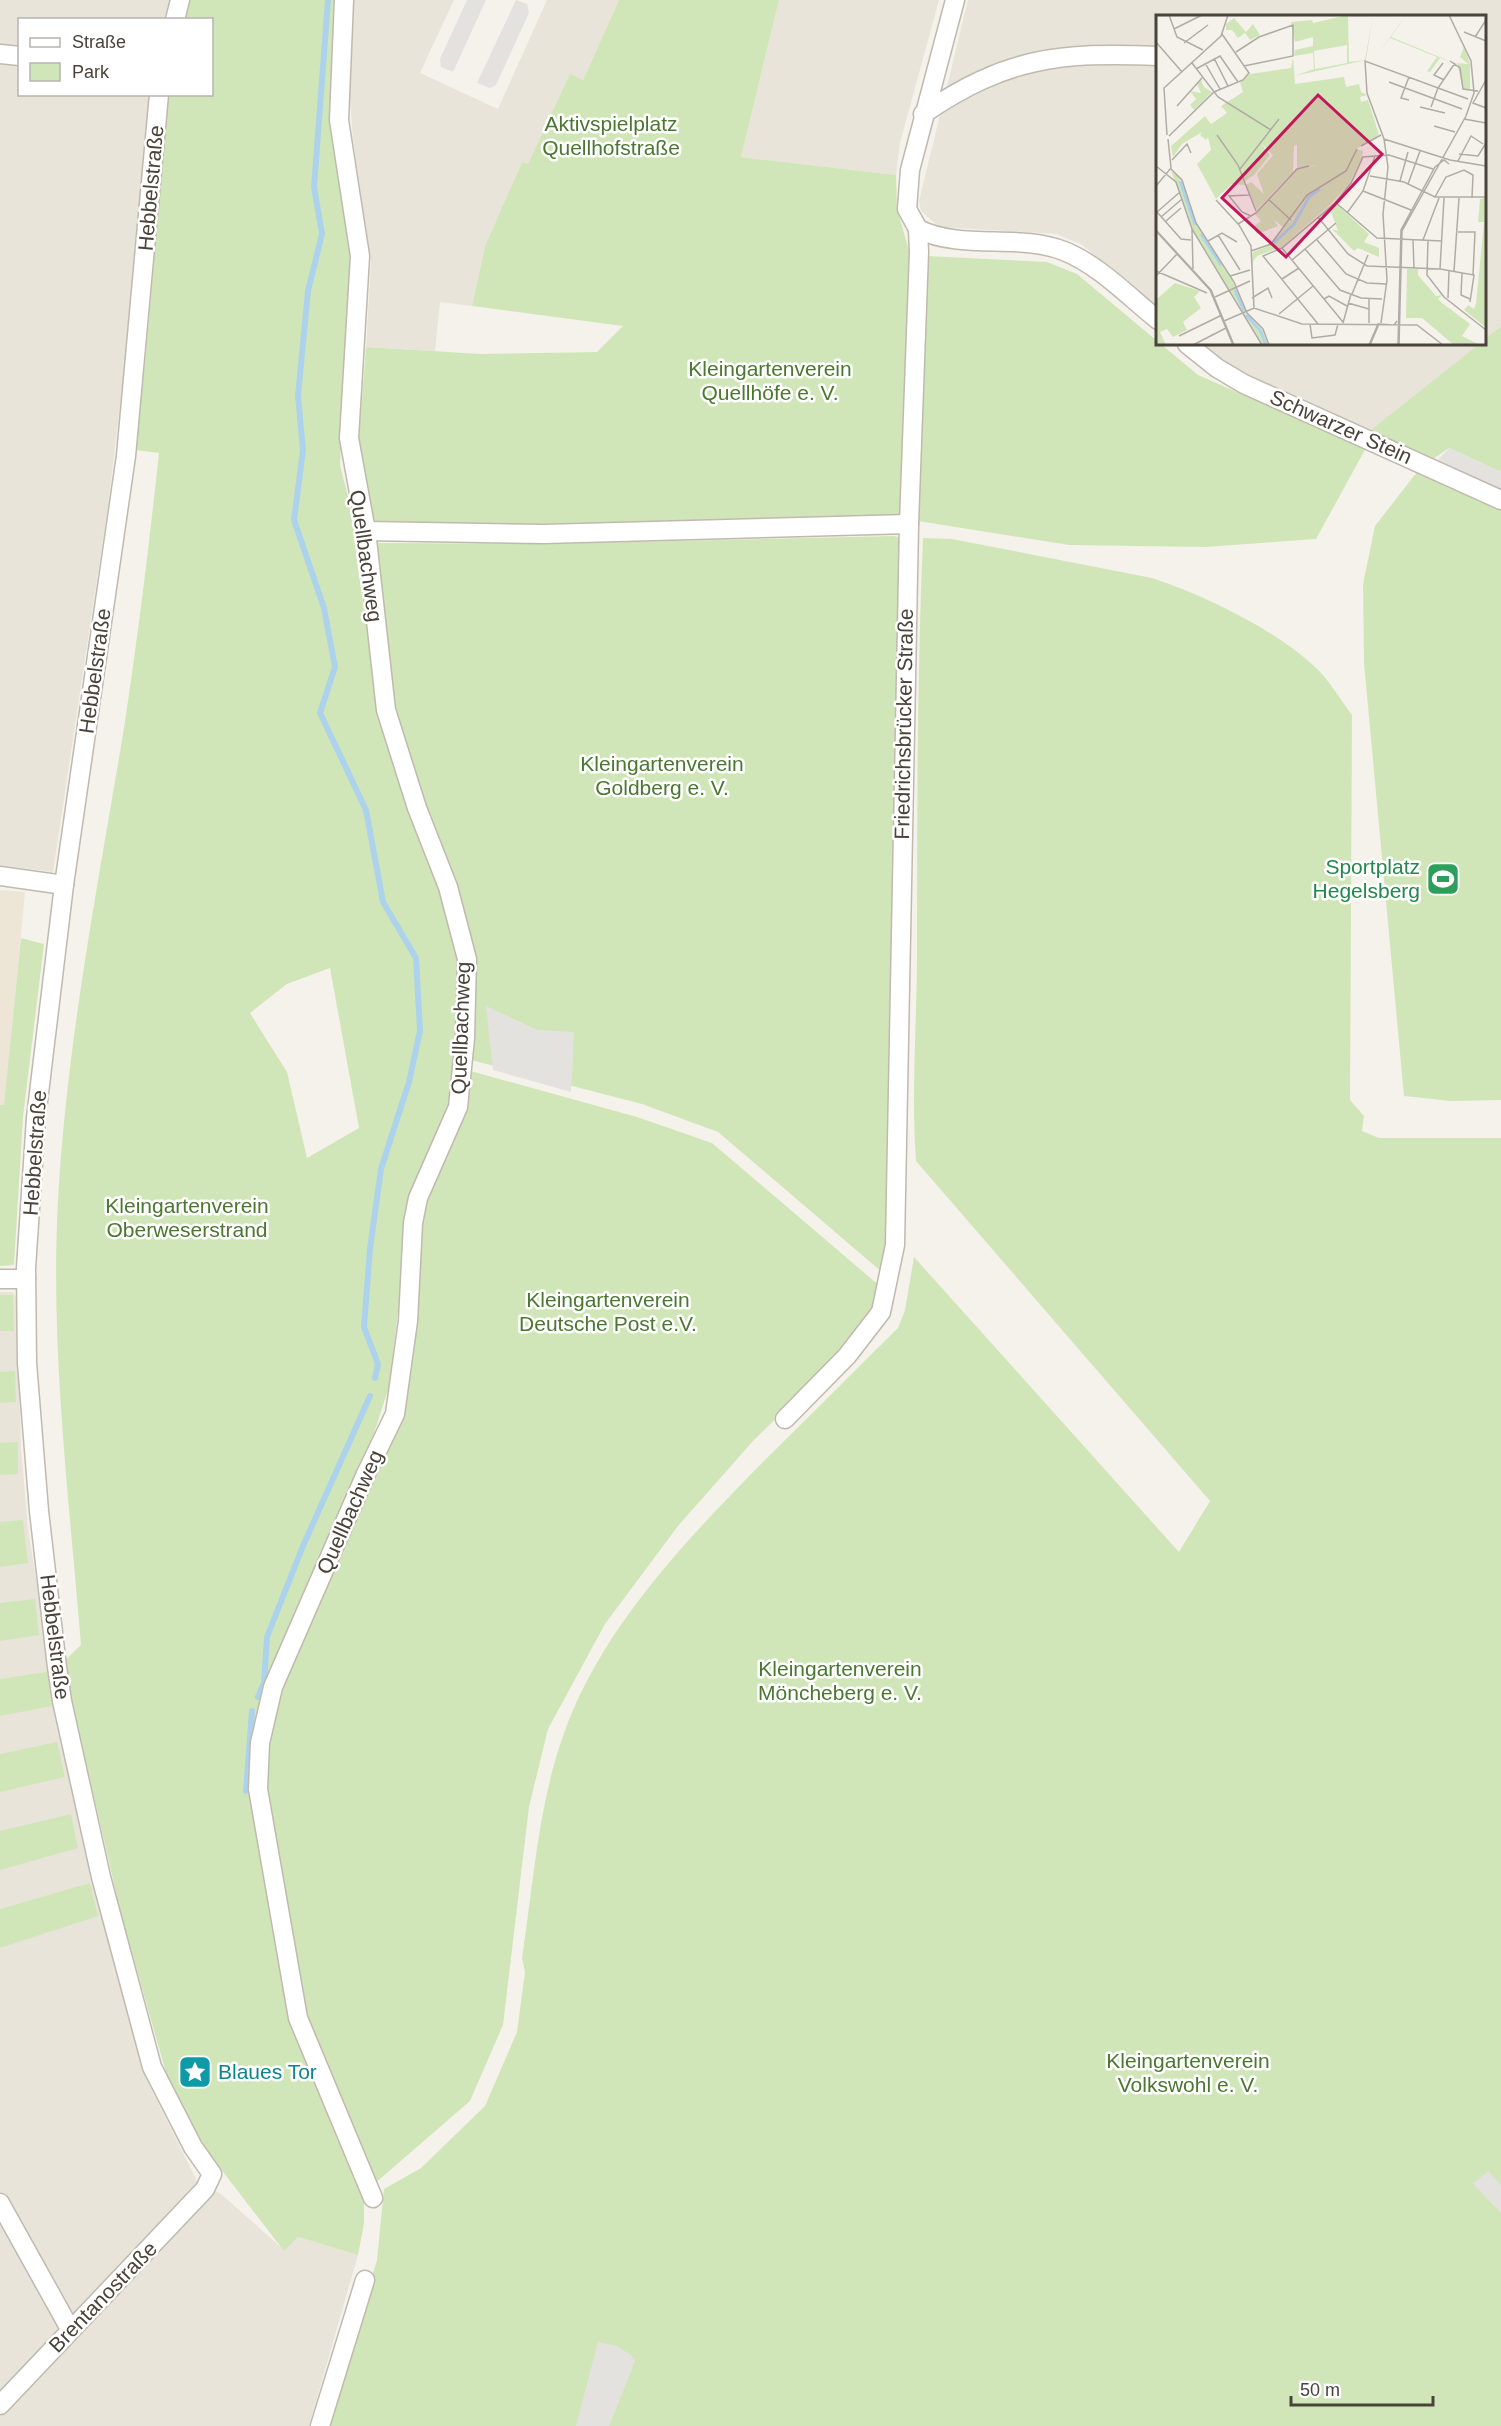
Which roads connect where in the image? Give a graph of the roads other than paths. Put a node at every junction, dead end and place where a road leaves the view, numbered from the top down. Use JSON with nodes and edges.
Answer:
{"nodes":[{"id":1,"x":180,"y":0,"type":"edge"},
{"id":2,"x":344,"y":0,"type":"edge"},
{"id":3,"x":955,"y":0,"type":"edge"},
{"id":4,"x":176,"y":18,"type":"edge"},
{"id":5,"x":0,"y":54,"type":"edge"},
{"id":6,"x":18,"y":56,"type":"edge"},
{"id":7,"x":1156,"y":56,"type":"edge"},
{"id":8,"x":159,"y":96,"type":"edge"},
{"id":9,"x":923,"y":114,"type":"junction"},
{"id":10,"x":918,"y":230,"type":"junction"},
{"id":11,"x":1156,"y":318,"type":"edge"},
{"id":12,"x":1192,"y":345,"type":"edge"},
{"id":13,"x":1501,"y":500,"type":"edge"},
{"id":14,"x":909,"y":524,"type":"junction"},
{"id":15,"x":366,"y":531,"type":"junction"},
{"id":16,"x":0,"y":876,"type":"edge"},
{"id":17,"x":64,"y":885,"type":"junction"},
{"id":18,"x":0,"y":1279,"type":"edge"},
{"id":19,"x":27,"y":1279,"type":"junction"},
{"id":20,"x":785,"y":1419,"type":"dead end"},
{"id":21,"x":205,"y":2189,"type":"joint"},
{"id":22,"x":373,"y":2198,"type":"dead end"},
{"id":23,"x":0,"y":2203,"type":"edge"},
{"id":24,"x":365,"y":2280,"type":"dead end"},
{"id":25,"x":70,"y":2329,"type":"junction"},
{"id":26,"x":0,"y":2405,"type":"edge"},
{"id":27,"x":320,"y":2426,"type":"edge"}],
"edges":[{"from":1,"to":4,"type":"street"},
{"from":2,"to":15,"type":"street","name":"Quellbachweg"},
{"from":3,"to":9,"type":"street","name":"Friedrichsbrücker Straße"},
{"from":5,"to":6,"type":"street"},
{"from":7,"to":9,"type":"street"},
{"from":8,"to":17,"type":"street","name":"Hebbelstraße"},
{"from":9,"to":10,"type":"street","name":"Friedrichsbrücker Straße"},
{"from":10,"to":11,"type":"street"},
{"from":10,"to":14,"type":"street","name":"Friedrichsbrücker Straße"},
{"from":12,"to":13,"type":"street","name":"Schwarzer Stein"},
{"from":14,"to":15,"type":"street"},
{"from":14,"to":20,"type":"street","name":"Friedrichsbrücker Straße"},
{"from":15,"to":22,"type":"street","name":"Quellbachweg"},
{"from":16,"to":17,"type":"street"},
{"from":17,"to":19,"type":"street","name":"Hebbelstraße"},
{"from":18,"to":19,"type":"street"},
{"from":19,"to":21,"type":"street","name":"Hebbelstraße"},
{"from":21,"to":25,"type":"street","name":"Brentanostraße"},
{"from":23,"to":25,"type":"street"},
{"from":24,"to":27,"type":"street"},
{"from":25,"to":26,"type":"street","name":"Brentanostraße"}]}
